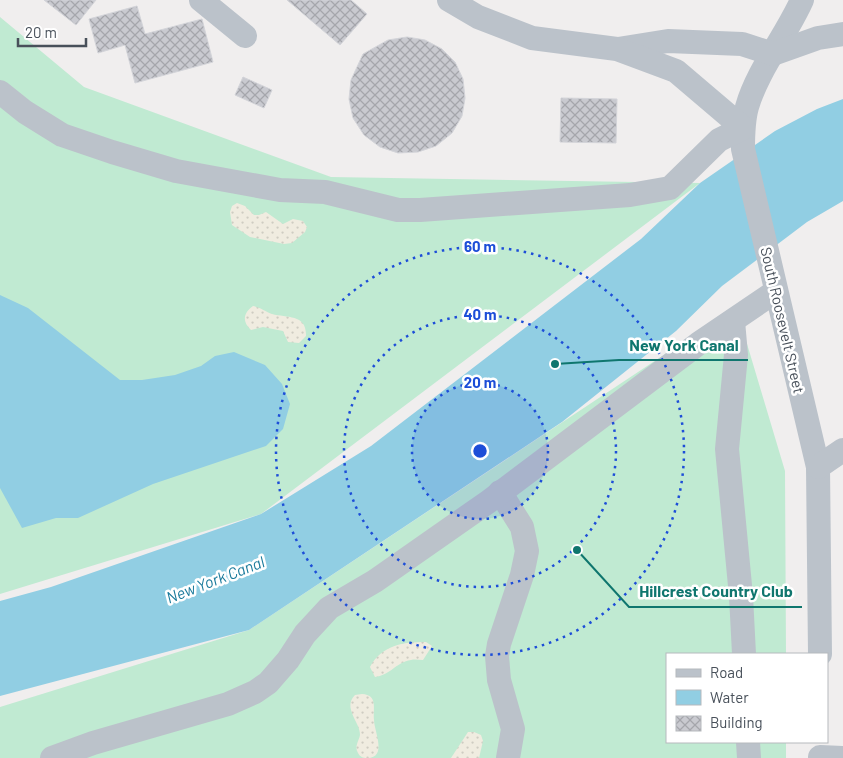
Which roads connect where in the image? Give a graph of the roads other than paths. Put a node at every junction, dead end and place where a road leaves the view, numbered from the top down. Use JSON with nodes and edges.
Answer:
{"nodes":[{"id":1,"x":201,"y":0,"type":"edge"},
{"id":2,"x":449,"y":0,"type":"edge"},
{"id":3,"x":802,"y":0,"type":"edge"},
{"id":4,"x":843,"y":34,"type":"edge"},
{"id":5,"x":245,"y":36,"type":"dead end"},
{"id":6,"x":617,"y":49,"type":"junction"},
{"id":7,"x":773,"y":54,"type":"junction"},
{"id":8,"x":0,"y":92,"type":"edge"},
{"id":9,"x":743,"y":139,"type":"junction"},
{"id":10,"x":774,"y":284,"type":"junction"},
{"id":11,"x":733,"y":321,"type":"junction"},
{"id":12,"x":843,"y":450,"type":"edge"},
{"id":13,"x":818,"y":467,"type":"junction"},
{"id":14,"x":500,"y":492,"type":"junction"},
{"id":15,"x":744,"y":653,"type":"edge"},
{"id":16,"x":820,"y":653,"type":"edge"},
{"id":17,"x":748,"y":743,"type":"edge"},
{"id":18,"x":52,"y":758,"type":"edge"},
{"id":19,"x":508,"y":758,"type":"edge"},
{"id":20,"x":749,"y":758,"type":"edge"}],
"edges":[{"from":1,"to":5,"type":"street"},
{"from":2,"to":6,"type":"street"},
{"from":3,"to":7,"type":"street","name":"South Roosevelt Street"},
{"from":4,"to":7,"type":"street"},
{"from":6,"to":7,"type":"street"},
{"from":6,"to":9,"type":"street"},
{"from":7,"to":9,"type":"street","name":"South Roosevelt Street"},
{"from":8,"to":9,"type":"street"},
{"from":9,"to":10,"type":"street","name":"South Roosevelt Street"},
{"from":10,"to":11,"type":"street"},
{"from":10,"to":13,"type":"street","name":"South Roosevelt Street"},
{"from":11,"to":14,"type":"street"},
{"from":11,"to":15,"type":"street"},
{"from":12,"to":13,"type":"street"},
{"from":13,"to":16,"type":"street","name":"South Roosevelt Street"},
{"from":14,"to":18,"type":"street"},
{"from":14,"to":19,"type":"street"},
{"from":17,"to":20,"type":"street"}]}
